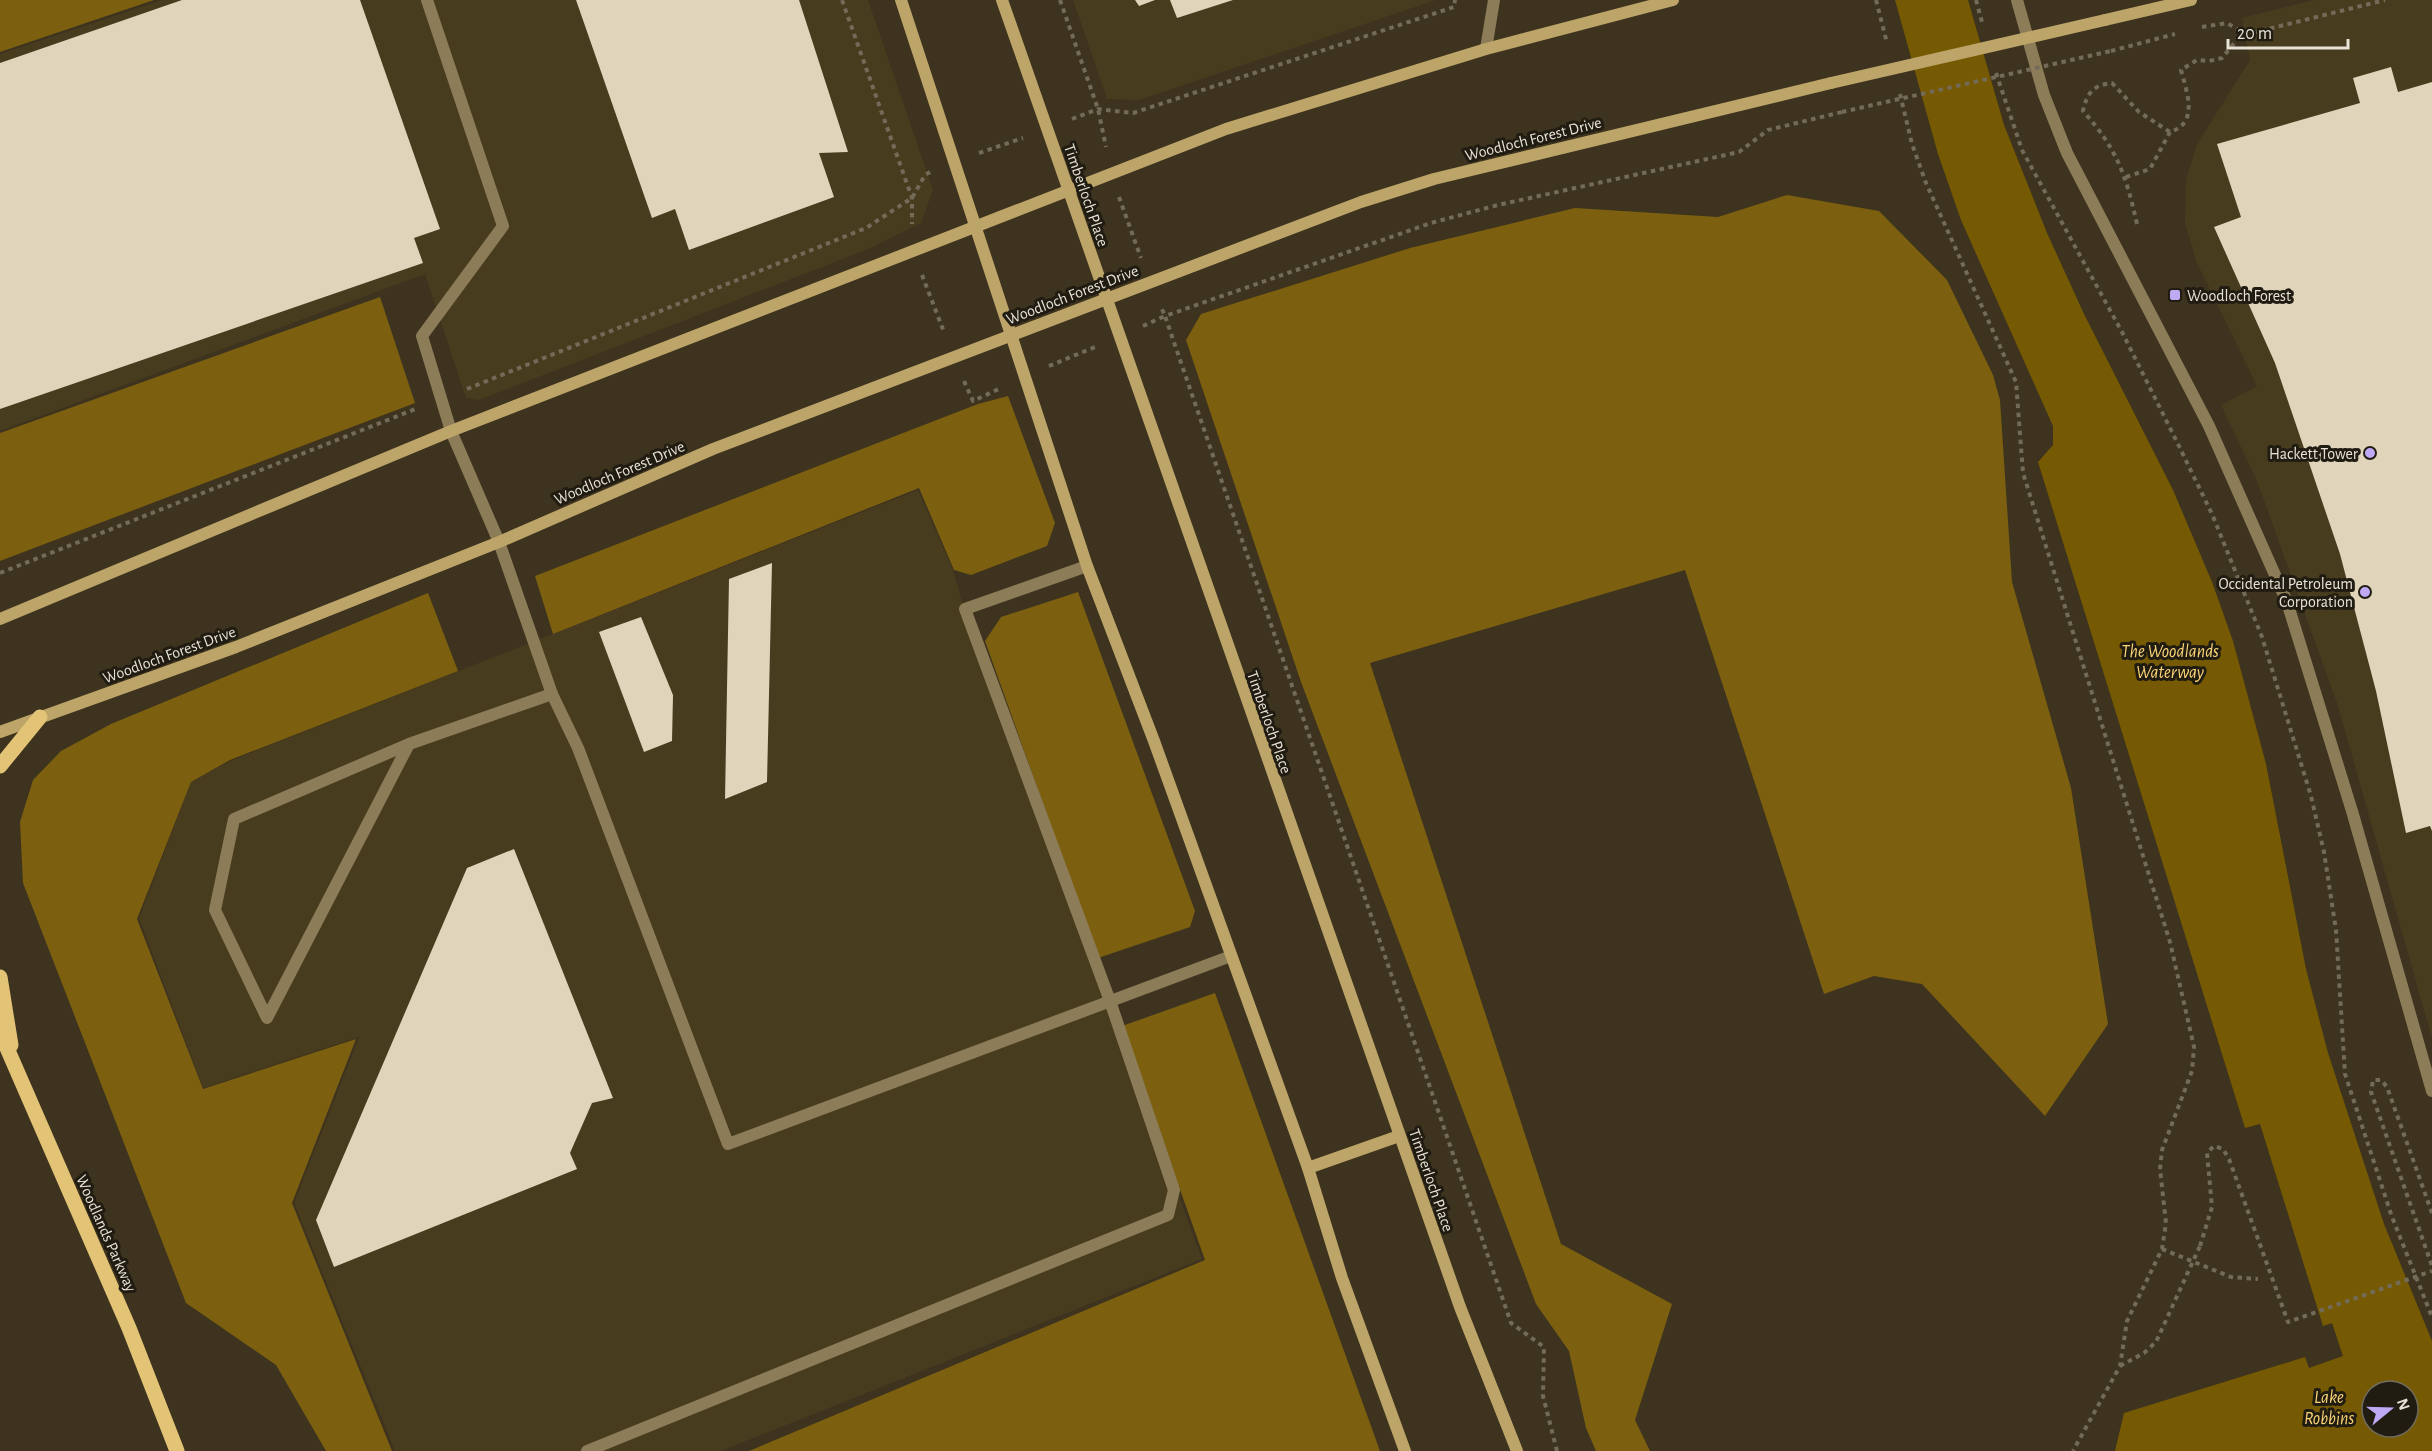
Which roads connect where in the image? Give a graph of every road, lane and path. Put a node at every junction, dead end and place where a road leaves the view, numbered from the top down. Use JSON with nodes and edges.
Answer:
{"nodes":[{"id":1,"x":427,"y":0,"type":"edge"},
{"id":2,"x":842,"y":0,"type":"edge"},
{"id":3,"x":901,"y":0,"type":"edge"},
{"id":4,"x":1002,"y":0,"type":"edge"},
{"id":5,"x":1455,"y":0,"type":"edge"},
{"id":6,"x":1494,"y":0,"type":"edge"},
{"id":7,"x":1876,"y":0,"type":"edge"},
{"id":8,"x":1976,"y":0,"type":"edge"},
{"id":9,"x":2018,"y":0,"type":"edge"},
{"id":10,"x":2191,"y":0,"type":"edge"},
{"id":11,"x":2385,"y":0,"type":"edge"},
{"id":12,"x":1665,"y":1,"type":"edge"},
{"id":13,"x":1982,"y":23,"type":"dead end"},
{"id":14,"x":2197,"y":28,"type":"dead end"},
{"id":15,"x":2186,"y":31,"type":"dead end"},
{"id":16,"x":2240,"y":36,"type":"junction"},
{"id":17,"x":1486,"y":49,"type":"junction"},
{"id":18,"x":1889,"y":52,"type":"dead end"},
{"id":19,"x":1994,"y":69,"type":"dead end"},
{"id":20,"x":1898,"y":83,"type":"dead end"},
{"id":21,"x":1046,"y":129,"type":"junction"},
{"id":22,"x":2170,"y":132,"type":"junction"},
{"id":23,"x":955,"y":161,"type":"junction"},
{"id":24,"x":2125,"y":178,"type":"junction"},
{"id":25,"x":1068,"y":191,"type":"junction"},
{"id":26,"x":912,"y":198,"type":"junction"},
{"id":27,"x":976,"y":226,"type":"junction"},
{"id":28,"x":913,"y":250,"type":"junction"},
{"id":29,"x":2119,"y":251,"type":"junction"},
{"id":30,"x":1105,"y":299,"type":"junction"},
{"id":31,"x":1165,"y":316,"type":"junction"},
{"id":32,"x":1011,"y":335,"type":"junction"},
{"id":33,"x":1118,"y":338,"type":"junction"},
{"id":34,"x":953,"y":357,"type":"junction"},
{"id":35,"x":1025,"y":376,"type":"junction"},
{"id":36,"x":451,"y":432,"type":"junction"},
{"id":37,"x":499,"y":542,"type":"junction"},
{"id":38,"x":1087,"y":566,"type":"junction"},
{"id":39,"x":0,"y":619,"type":"edge"},
{"id":40,"x":552,"y":694,"type":"junction"},
{"id":41,"x":40,"y":717,"type":"junction"},
{"id":42,"x":0,"y":732,"type":"edge"},
{"id":43,"x":409,"y":744,"type":"junction"},
{"id":44,"x":0,"y":766,"type":"edge"},
{"id":45,"x":1231,"y":956,"type":"junction"},
{"id":46,"x":0,"y":977,"type":"edge"},
{"id":47,"x":1110,"y":1001,"type":"junction"},
{"id":48,"x":0,"y":1032,"type":"edge"},
{"id":49,"x":0,"y":1047,"type":"edge"},
{"id":50,"x":14,"y":1066,"type":"junction"},
{"id":51,"x":2432,"y":1091,"type":"edge"},
{"id":52,"x":1399,"y":1136,"type":"junction"},
{"id":53,"x":1308,"y":1168,"type":"junction"},
{"id":54,"x":2432,"y":1213,"type":"edge"},
{"id":55,"x":2162,"y":1249,"type":"junction"},
{"id":56,"x":2193,"y":1263,"type":"junction"},
{"id":57,"x":2432,"y":1269,"type":"edge"},
{"id":58,"x":2258,"y":1279,"type":"dead end"},
{"id":59,"x":2432,"y":1303,"type":"edge"},
{"id":60,"x":2426,"y":1305,"type":"junction"},
{"id":61,"x":2432,"y":1317,"type":"edge"},
{"id":62,"x":2120,"y":1366,"type":"junction"},
{"id":63,"x":177,"y":1451,"type":"edge"},
{"id":64,"x":587,"y":1451,"type":"edge"},
{"id":65,"x":1405,"y":1451,"type":"edge"},
{"id":66,"x":1517,"y":1451,"type":"edge"},
{"id":67,"x":1557,"y":1451,"type":"edge"},
{"id":68,"x":2073,"y":1451,"type":"edge"}],
"edges":[{"from":1,"to":36,"type":"street"},
{"from":2,"to":26,"type":"path"},
{"from":3,"to":23,"type":"street"},
{"from":4,"to":21,"type":"street","name":"Timberloch Place"},
{"from":5,"to":21,"type":"path"},
{"from":6,"to":17,"type":"street"},
{"from":7,"to":18,"type":"path"},
{"from":8,"to":13,"type":"path"},
{"from":9,"to":29,"type":"street"},
{"from":10,"to":30,"type":"street","name":"Woodloch Forest Drive","bridge":true},
{"from":11,"to":16,"type":"path"},
{"from":12,"to":17,"type":"street"},
{"from":14,"to":16,"type":"path"},
{"from":15,"to":31,"type":"path","bridge":true},
{"from":16,"to":22,"type":"path"},
{"from":17,"to":25,"type":"street"},
{"from":19,"to":60,"type":"path"},
{"from":20,"to":55,"type":"path"},
{"from":21,"to":23,"type":"path"},
{"from":21,"to":25,"type":"street","name":"Timberloch Place"},
{"from":22,"to":24,"type":"path"},
{"from":22,"to":24,"type":"path"},
{"from":23,"to":26,"type":"path"},
{"from":23,"to":27,"type":"street"},
{"from":24,"to":29,"type":"path"},
{"from":25,"to":27,"type":"street"},
{"from":25,"to":30,"type":"street","name":"Timberloch Place"},
{"from":26,"to":28,"type":"path"},
{"from":27,"to":28,"type":"street"},
{"from":27,"to":32,"type":"street"},
{"from":28,"to":34,"type":"path"},
{"from":28,"to":36,"type":"street"},
{"from":29,"to":51,"type":"street"},
{"from":30,"to":32,"type":"street","name":"Woodloch Forest Drive"},
{"from":30,"to":33,"type":"street","name":"Timberloch Place"},
{"from":31,"to":33,"type":"path"},
{"from":31,"to":67,"type":"path"},
{"from":32,"to":34,"type":"street","name":"Woodloch Forest Drive"},
{"from":32,"to":35,"type":"street"},
{"from":33,"to":35,"type":"path"},
{"from":33,"to":52,"type":"street","name":"Timberloch Place"},
{"from":34,"to":35,"type":"path"},
{"from":34,"to":37,"type":"street","name":"Woodloch Forest Drive"},
{"from":35,"to":38,"type":"street"},
{"from":36,"to":37,"type":"street"},
{"from":36,"to":39,"type":"street"},
{"from":37,"to":40,"type":"street"},
{"from":37,"to":41,"type":"street","name":"Woodloch Forest Drive"},
{"from":38,"to":45,"type":"street"},
{"from":38,"to":47,"type":"street"},
{"from":40,"to":43,"type":"street"},
{"from":40,"to":47,"type":"street"},
{"from":41,"to":42,"type":"street","name":"Woodloch Forest Drive"},
{"from":41,"to":44,"type":"main road"},
{"from":43,"to":43,"type":"street"},
{"from":45,"to":47,"type":"street"},
{"from":45,"to":53,"type":"street"},
{"from":46,"to":50,"type":"main road"},
{"from":47,"to":64,"type":"street"},
{"from":48,"to":50,"type":"main road","name":"Woodlands Parkway"},
{"from":49,"to":50,"type":"main road"},
{"from":50,"to":63,"type":"main road","name":"Woodlands Parkway"},
{"from":52,"to":53,"type":"street"},
{"from":52,"to":66,"type":"street","name":"Timberloch Place"},
{"from":53,"to":65,"type":"street"},
{"from":54,"to":57,"type":"path"},
{"from":55,"to":56,"type":"path"},
{"from":55,"to":62,"type":"path"},
{"from":56,"to":57,"type":"path","bridge":true},
{"from":56,"to":58,"type":"path"},
{"from":56,"to":62,"type":"path"},
{"from":59,"to":60,"type":"path"},
{"from":60,"to":61,"type":"path"},
{"from":62,"to":68,"type":"path"}]}
